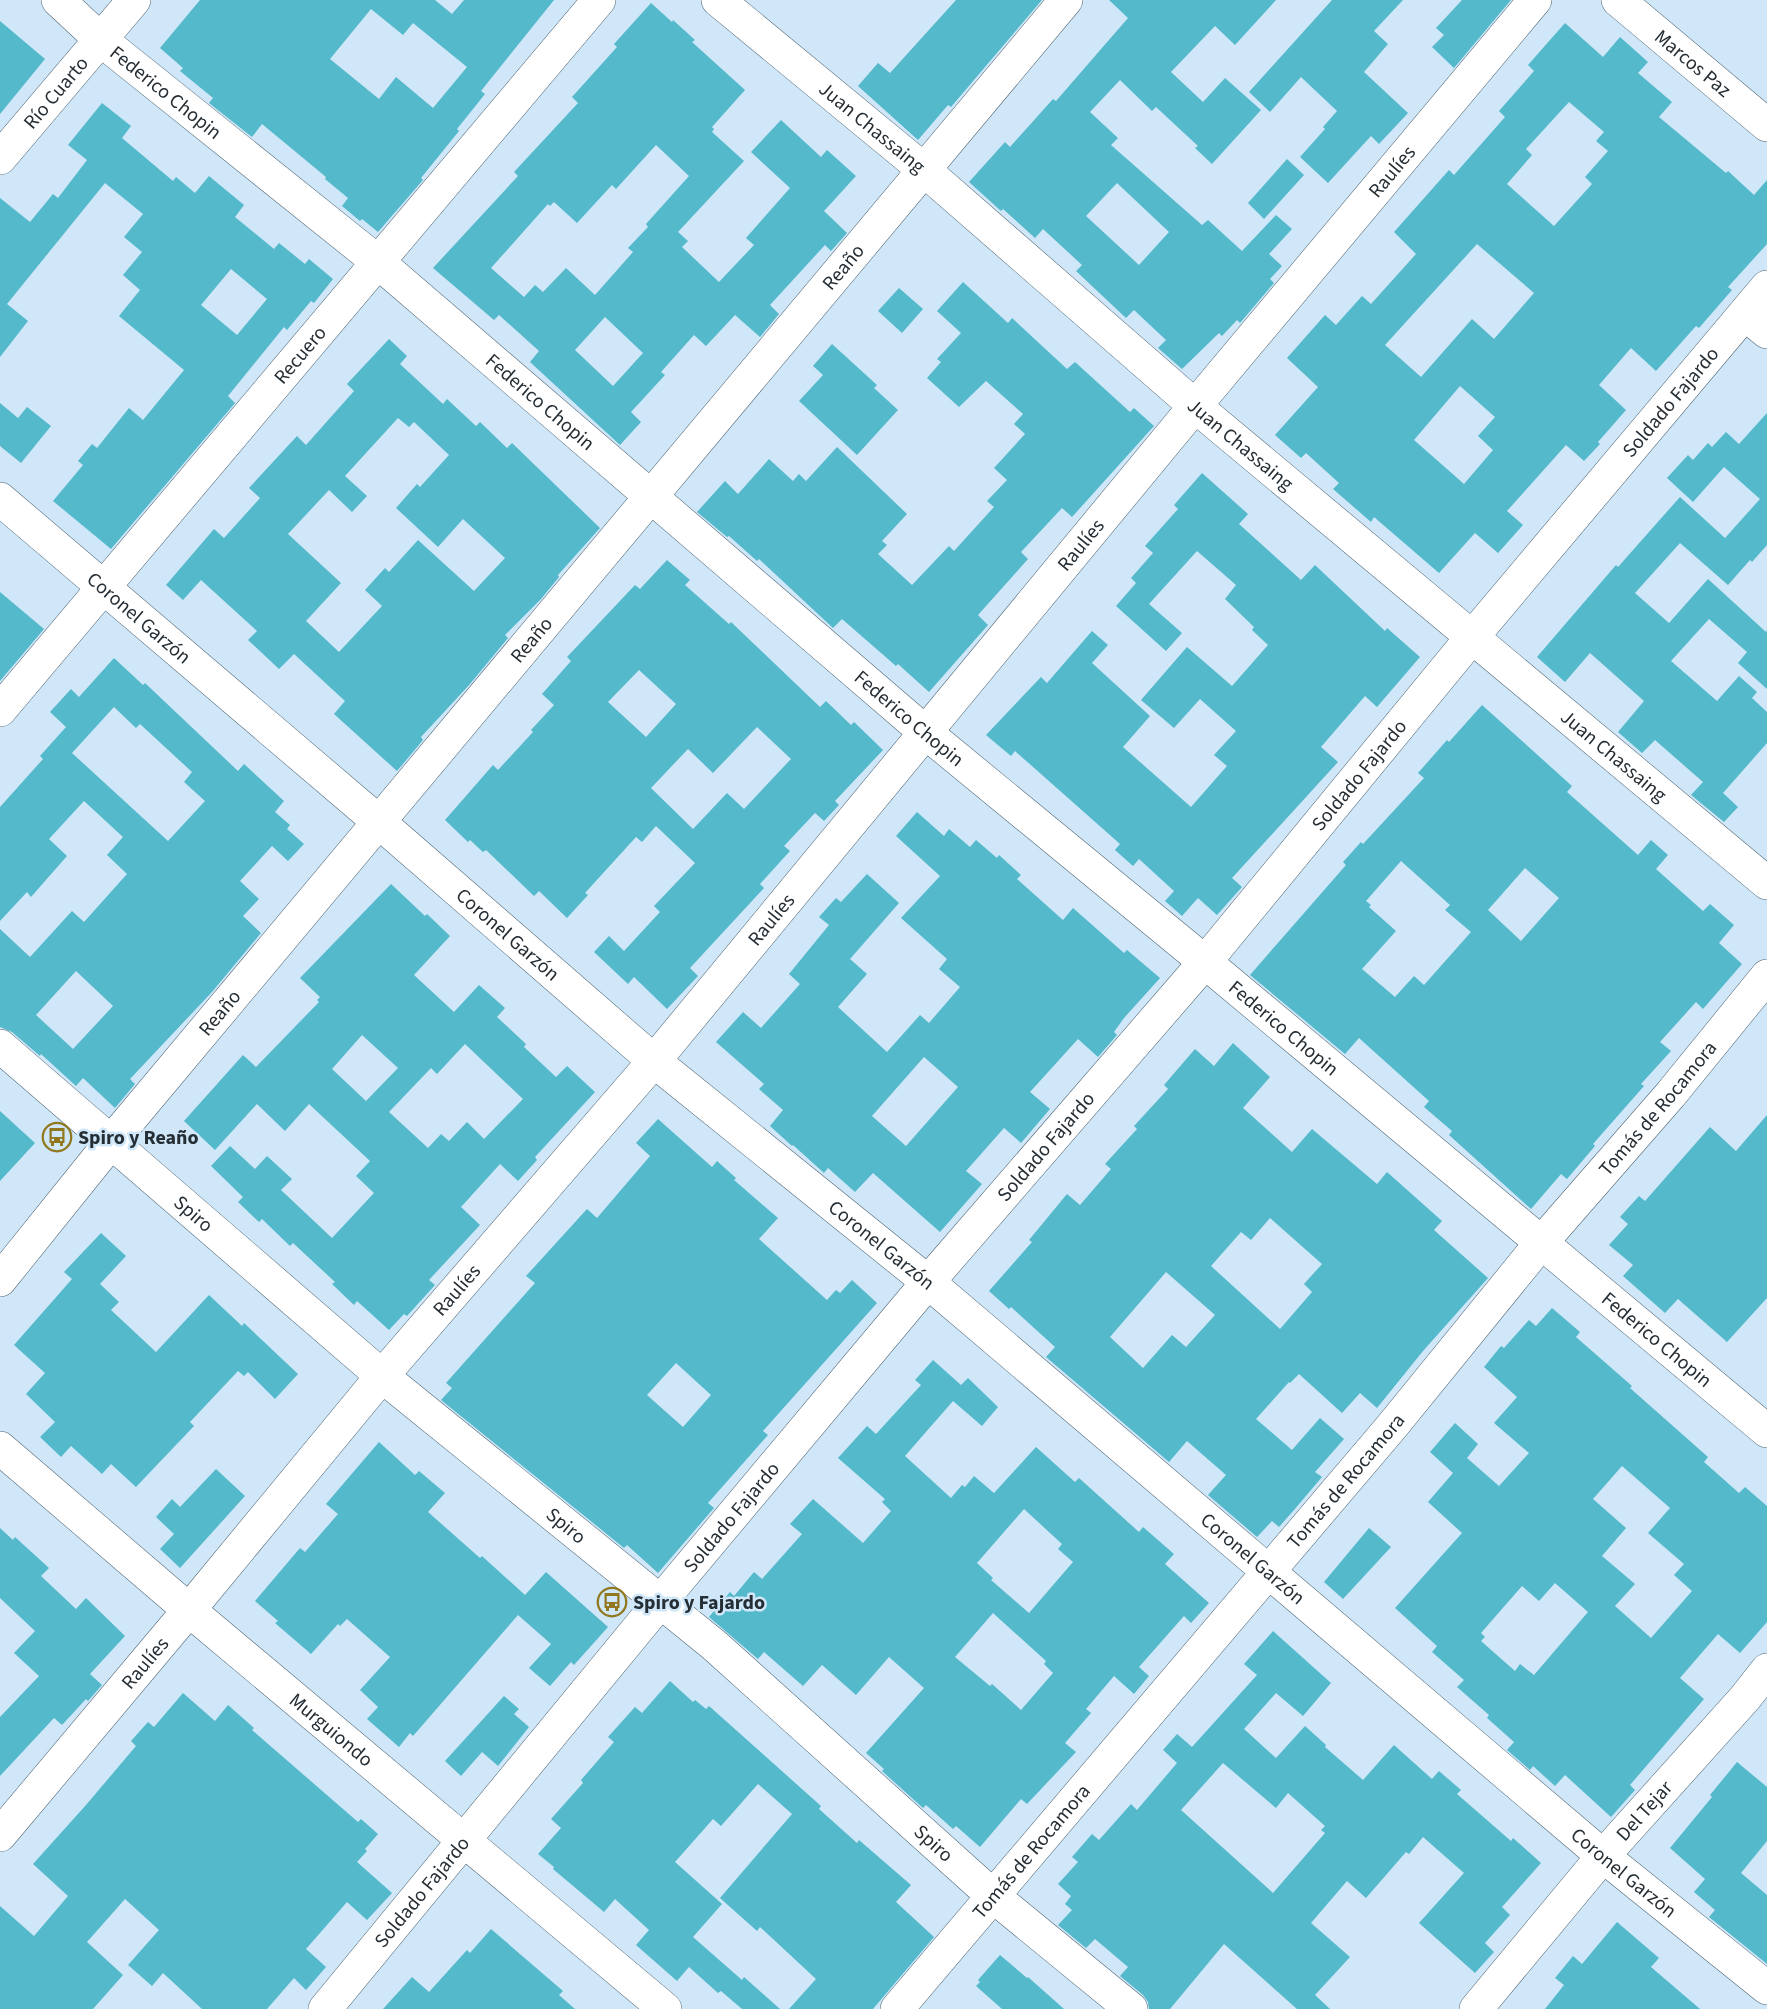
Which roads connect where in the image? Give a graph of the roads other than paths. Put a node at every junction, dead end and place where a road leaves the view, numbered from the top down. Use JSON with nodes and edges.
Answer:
{"nodes":[{"id":1,"x":58,"y":0,"type":"edge"},
{"id":2,"x":134,"y":0,"type":"edge"},
{"id":3,"x":599,"y":0,"type":"edge"},
{"id":4,"x":718,"y":0,"type":"edge"},
{"id":5,"x":1066,"y":0,"type":"edge"},
{"id":6,"x":1535,"y":0,"type":"edge"},
{"id":7,"x":1618,"y":0,"type":"edge"},
{"id":8,"x":101,"y":40,"type":"junction"},
{"id":9,"x":1767,"y":125,"type":"edge"},
{"id":10,"x":0,"y":158,"type":"edge"},
{"id":11,"x":922,"y":170,"type":"junction"},
{"id":12,"x":378,"y":262,"type":"junction"},
{"id":13,"x":1767,"y":286,"type":"edge"},
{"id":14,"x":1756,"y":322,"type":"edge"},
{"id":15,"x":1195,"y":405,"type":"junction"},
{"id":16,"x":649,"y":496,"type":"junction"},
{"id":17,"x":0,"y":499,"type":"edge"},
{"id":18,"x":103,"y":586,"type":"junction"},
{"id":19,"x":1473,"y":636,"type":"junction"},
{"id":20,"x":0,"y":710,"type":"edge"},
{"id":21,"x":925,"y":732,"type":"junction"},
{"id":22,"x":380,"y":822,"type":"junction"},
{"id":23,"x":1767,"y":883,"type":"edge"},
{"id":24,"x":1205,"y":962,"type":"junction"},
{"id":25,"x":1767,"y":976,"type":"edge"},
{"id":26,"x":0,"y":1046,"type":"edge"},
{"id":27,"x":654,"y":1061,"type":"junction"},
{"id":28,"x":111,"y":1142,"type":"junction"},
{"id":29,"x":1541,"y":1243,"type":"junction"},
{"id":30,"x":0,"y":1280,"type":"edge"},
{"id":31,"x":928,"y":1282,"type":"junction"},
{"id":32,"x":382,"y":1376,"type":"junction"},
{"id":33,"x":1767,"y":1431,"type":"edge"},
{"id":34,"x":0,"y":1448,"type":"edge"},
{"id":35,"x":1269,"y":1571,"type":"junction"},
{"id":36,"x":660,"y":1602,"type":"junction"},
{"id":37,"x":189,"y":1611,"type":"junction"},
{"id":38,"x":1767,"y":1670,"type":"edge"},
{"id":39,"x":0,"y":1835,"type":"edge"},
{"id":40,"x":464,"y":1839,"type":"junction"},
{"id":41,"x":1603,"y":1856,"type":"junction"},
{"id":42,"x":993,"y":1896,"type":"junction"},
{"id":43,"x":1767,"y":1988,"type":"edge"},
{"id":44,"x":325,"y":2009,"type":"edge"},
{"id":45,"x":665,"y":2009,"type":"edge"},
{"id":46,"x":897,"y":2009,"type":"edge"},
{"id":47,"x":1131,"y":2009,"type":"edge"},
{"id":48,"x":1476,"y":2009,"type":"edge"}],
"edges":[{"from":1,"to":8,"type":"street","name":"Federico Chopin"},
{"from":2,"to":8,"type":"street","name":"Río Cuarto"},
{"from":3,"to":12,"type":"street","name":"Recuero"},
{"from":4,"to":11,"type":"street","name":"Juan Chassaing"},
{"from":5,"to":11,"type":"street","name":"Reaño"},
{"from":6,"to":15,"type":"street","name":"Raulíes"},
{"from":7,"to":9,"type":"street","name":"Marcos Paz"},
{"from":8,"to":10,"type":"street","name":"Río Cuarto"},
{"from":8,"to":12,"type":"street","name":"Federico Chopin"},
{"from":11,"to":15,"type":"street","name":"Juan Chassaing"},
{"from":11,"to":16,"type":"street","name":"Reaño"},
{"from":12,"to":16,"type":"street","name":"Federico Chopin"},
{"from":12,"to":18,"type":"street","name":"Recuero"},
{"from":13,"to":14,"type":"street","name":"Soldado Fajardo"},
{"from":14,"to":19,"type":"street","name":"Soldado Fajardo"},
{"from":15,"to":19,"type":"street","name":"Juan Chassaing"},
{"from":15,"to":21,"type":"street","name":"Raulíes"},
{"from":16,"to":21,"type":"street","name":"Federico Chopin"},
{"from":16,"to":22,"type":"street","name":"Reaño"},
{"from":17,"to":18,"type":"street","name":"Coronel Garzón"},
{"from":18,"to":20,"type":"street","name":"Recuero"},
{"from":18,"to":22,"type":"street","name":"Coronel Garzón"},
{"from":19,"to":23,"type":"street","name":"Juan Chassaing"},
{"from":19,"to":24,"type":"street","name":"Soldado Fajardo"},
{"from":21,"to":24,"type":"street","name":"Federico Chopin"},
{"from":21,"to":27,"type":"street","name":"Raulíes"},
{"from":22,"to":27,"type":"street","name":"Coronel Garzón"},
{"from":22,"to":28,"type":"street","name":"Reaño"},
{"from":24,"to":29,"type":"street","name":"Federico Chopin"},
{"from":24,"to":31,"type":"street","name":"Soldado Fajardo"},
{"from":25,"to":29,"type":"street","name":"Tomás de Rocamora"},
{"from":26,"to":28,"type":"street","name":"Spiro"},
{"from":27,"to":31,"type":"street","name":"Coronel Garzón"},
{"from":27,"to":32,"type":"street","name":"Raulíes"},
{"from":28,"to":30,"type":"street","name":"Reaño"},
{"from":28,"to":32,"type":"street","name":"Spiro"},
{"from":29,"to":33,"type":"street","name":"Federico Chopin"},
{"from":29,"to":35,"type":"street","name":"Tomás de Rocamora"},
{"from":31,"to":35,"type":"street","name":"Coronel Garzón"},
{"from":31,"to":36,"type":"street","name":"Soldado Fajardo"},
{"from":32,"to":36,"type":"street","name":"Spiro"},
{"from":32,"to":37,"type":"street","name":"Raulíes"},
{"from":34,"to":37,"type":"street","name":"Murguiondo"},
{"from":35,"to":41,"type":"street","name":"Coronel Garzón"},
{"from":35,"to":42,"type":"street","name":"Tomás de Rocamora"},
{"from":36,"to":40,"type":"street","name":"Soldado Fajardo"},
{"from":36,"to":42,"type":"street","name":"Spiro"},
{"from":37,"to":39,"type":"street","name":"Raulíes"},
{"from":37,"to":40,"type":"street","name":"Murguiondo"},
{"from":38,"to":41,"type":"street","name":"Del Tejar"},
{"from":40,"to":44,"type":"street","name":"Soldado Fajardo"},
{"from":40,"to":45,"type":"street","name":"Murguiondo"},
{"from":41,"to":43,"type":"street","name":"Coronel Garzón"},
{"from":41,"to":48,"type":"street","name":"Del Tejar"},
{"from":42,"to":46,"type":"street","name":"Tomás de Rocamora"},
{"from":42,"to":47,"type":"street","name":"Spiro"}]}
